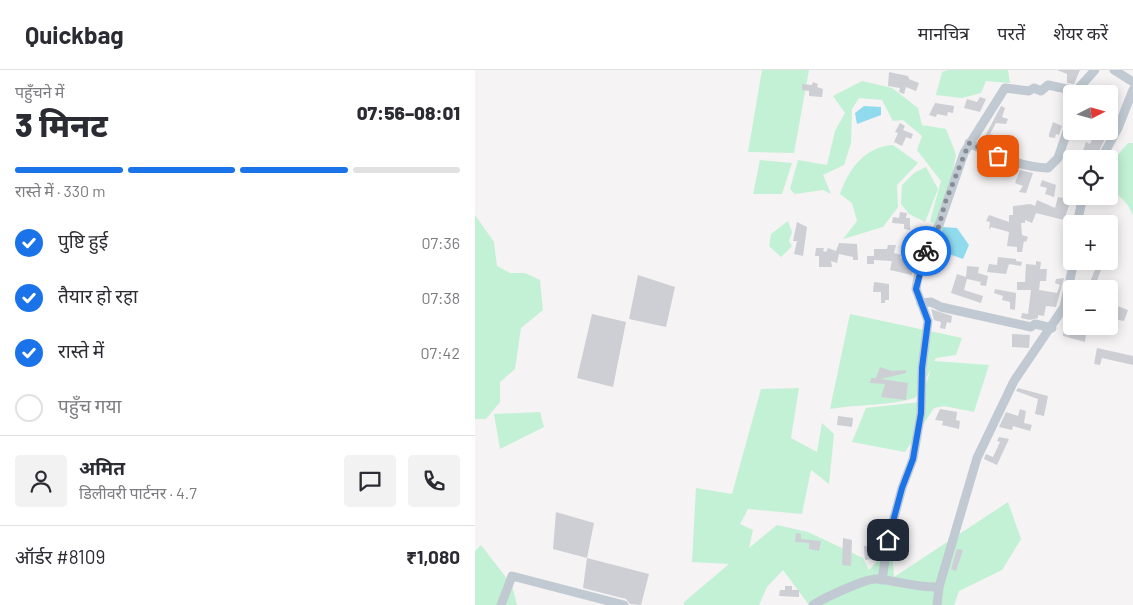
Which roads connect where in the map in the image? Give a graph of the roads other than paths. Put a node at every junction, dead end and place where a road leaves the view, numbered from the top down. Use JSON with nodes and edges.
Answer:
{"nodes":[{"id":1,"x":1095,"y":70,"type":"edge"},
{"id":2,"x":1114,"y":70,"type":"edge"},
{"id":3,"x":1133,"y":82,"type":"edge"},
{"id":4,"x":1083,"y":85,"type":"edge"},
{"id":5,"x":1063,"y":89,"type":"edge"},
{"id":6,"x":1133,"y":90,"type":"edge"},
{"id":7,"x":1064,"y":140,"type":"edge"},
{"id":8,"x":969,"y":143,"type":"junction"},
{"id":9,"x":1106,"y":150,"type":"edge"},
{"id":10,"x":1072,"y":270,"type":"edge"},
{"id":11,"x":921,"y":303,"type":"junction"},
{"id":12,"x":1052,"y":328,"type":"junction"},
{"id":13,"x":882,"y":580,"type":"junction"},
{"id":14,"x":939,"y":587,"type":"junction"},
{"id":15,"x":501,"y":605,"type":"edge"},
{"id":16,"x":624,"y":605,"type":"edge"},
{"id":17,"x":813,"y":605,"type":"edge"},
{"id":18,"x":937,"y":605,"type":"edge"}],
"edges":[{"from":1,"to":4,"type":"street"},
{"from":2,"to":3,"type":"street"},
{"from":5,"to":8,"type":"street"},
{"from":6,"to":9,"type":"street"},
{"from":7,"to":8,"type":"street"},
{"from":8,"to":11,"type":"street"},
{"from":10,"to":12,"type":"street"},
{"from":11,"to":12,"type":"street"},
{"from":11,"to":13,"type":"street"},
{"from":12,"to":14,"type":"street"},
{"from":13,"to":14,"type":"street"},
{"from":13,"to":17,"type":"street"},
{"from":14,"to":18,"type":"street"},
{"from":15,"to":16,"type":"street"}]}
